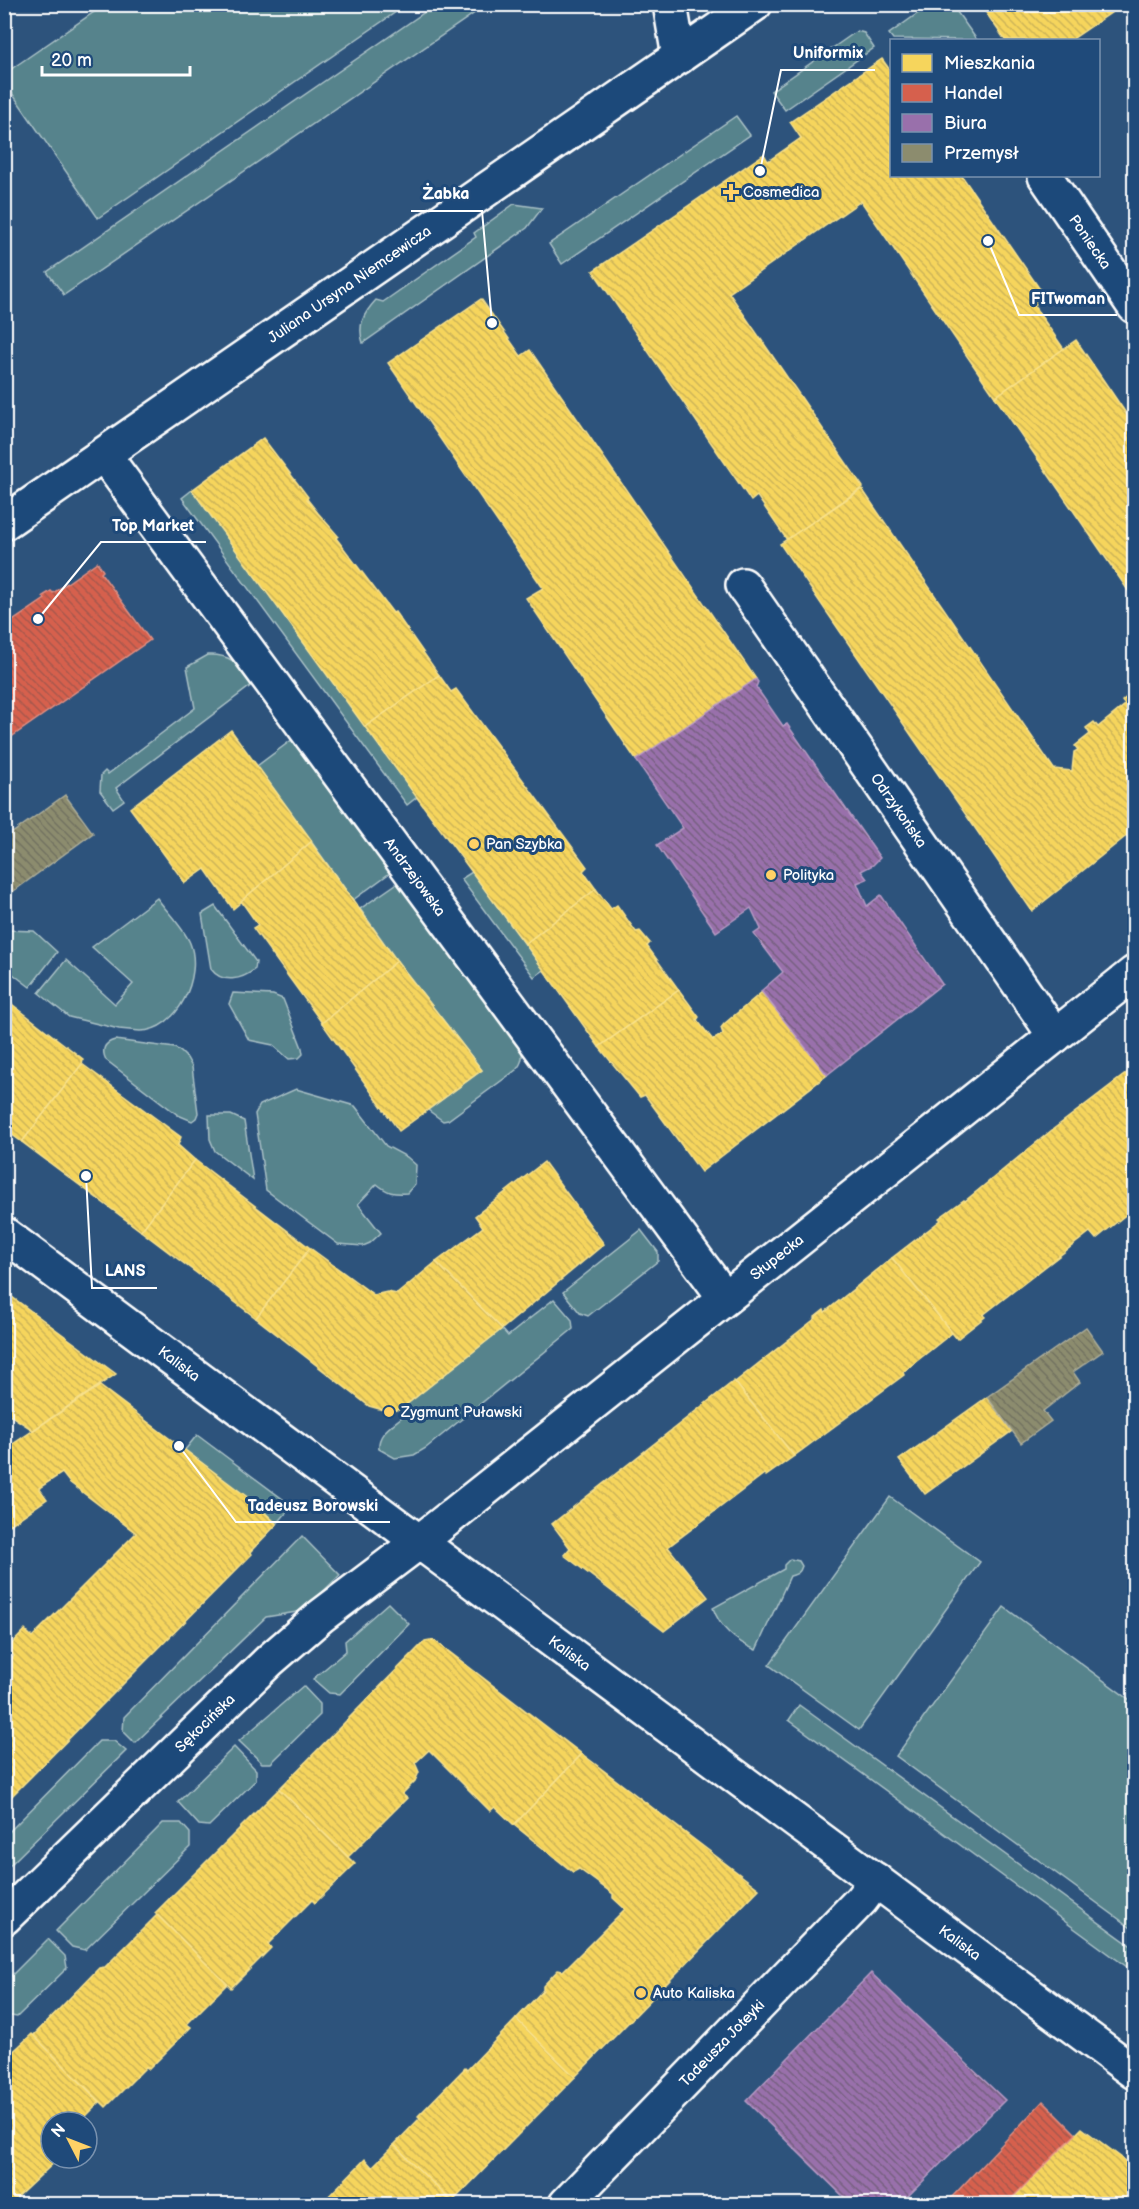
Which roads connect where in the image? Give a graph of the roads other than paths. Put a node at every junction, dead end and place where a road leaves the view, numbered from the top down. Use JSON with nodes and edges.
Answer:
{"nodes":[{"id":1,"x":670,"y":4,"type":"edge"},
{"id":2,"x":755,"y":4,"type":"edge"},
{"id":3,"x":679,"y":57,"type":"junction"},
{"id":4,"x":1046,"y":177,"type":"edge"},
{"id":5,"x":1134,"y":306,"type":"edge"},
{"id":6,"x":104,"y":455,"type":"junction"},
{"id":7,"x":4,"y":523,"type":"edge"},
{"id":8,"x":743,"y":585,"type":"dead end"},
{"id":9,"x":1134,"y":972,"type":"edge"},
{"id":10,"x":1055,"y":1036,"type":"junction"},
{"id":11,"x":4,"y":1234,"type":"edge"},
{"id":12,"x":725,"y":1298,"type":"junction"},
{"id":13,"x":419,"y":1542,"type":"junction"},
{"id":14,"x":876,"y":1880,"type":"junction"},
{"id":15,"x":4,"y":1918,"type":"edge"},
{"id":16,"x":1134,"y":2072,"type":"edge"},
{"id":17,"x":566,"y":2205,"type":"edge"}],
"edges":[{"from":1,"to":3,"type":"street"},
{"from":2,"to":3,"type":"street","name":"Juliana Ursyna Niemcewicza"},
{"from":3,"to":6,"type":"street","name":"Juliana Ursyna Niemcewicza"},
{"from":4,"to":5,"type":"street","name":"Poniecka"},
{"from":6,"to":7,"type":"street","name":"Juliana Ursyna Niemcewicza"},
{"from":6,"to":12,"type":"street","name":"Andrzejowska"},
{"from":8,"to":10,"type":"street","name":"Odrzykońska"},
{"from":9,"to":10,"type":"street","name":"Słupecka"},
{"from":10,"to":12,"type":"street","name":"Słupecka"},
{"from":11,"to":13,"type":"street","name":"Kaliska"},
{"from":12,"to":13,"type":"street","name":"Słupecka"},
{"from":13,"to":14,"type":"street","name":"Kaliska"},
{"from":13,"to":15,"type":"street","name":"Sękocińska"},
{"from":14,"to":16,"type":"street","name":"Kaliska"},
{"from":14,"to":17,"type":"street","name":"Tadeusza Joteyki"}]}
